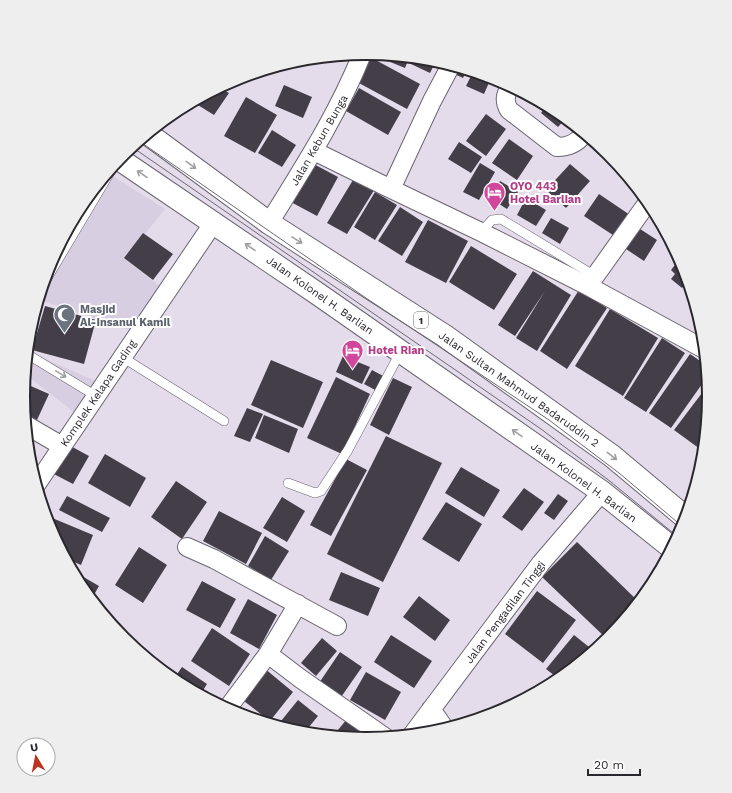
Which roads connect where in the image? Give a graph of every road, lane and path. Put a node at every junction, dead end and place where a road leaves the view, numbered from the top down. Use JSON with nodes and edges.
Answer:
{"nodes":[{"id":1,"x":359,"y":60,"type":"edge"},
{"id":2,"x":448,"y":71,"type":"edge"},
{"id":3,"x":508,"y":92,"type":"edge"},
{"id":4,"x":152,"y":137,"type":"edge"},
{"id":5,"x":581,"y":138,"type":"edge"},
{"id":6,"x":314,"y":151,"type":"junction"},
{"id":7,"x":125,"y":162,"type":"edge"},
{"id":8,"x":391,"y":190,"type":"junction"},
{"id":9,"x":93,"y":201,"type":"edge"},
{"id":10,"x":644,"y":208,"type":"edge"},
{"id":11,"x":214,"y":222,"type":"junction"},
{"id":12,"x":270,"y":223,"type":"junction"},
{"id":13,"x":65,"y":248,"type":"edge"},
{"id":14,"x":592,"y":281,"type":"junction"},
{"id":15,"x":698,"y":345,"type":"edge"},
{"id":16,"x":401,"y":351,"type":"junction"},
{"id":17,"x":33,"y":357,"type":"edge"},
{"id":18,"x":122,"y":358,"type":"junction"},
{"id":19,"x":96,"y":396,"type":"junction"},
{"id":20,"x":224,"y":421,"type":"dead end"},
{"id":21,"x":32,"y":428,"type":"edge"},
{"id":22,"x":62,"y":446,"type":"junction"},
{"id":23,"x":40,"y":478,"type":"edge"},
{"id":24,"x":288,"y":483,"type":"dead end"},
{"id":25,"x":602,"y":492,"type":"junction"},
{"id":26,"x":681,"y":513,"type":"edge"},
{"id":27,"x":667,"y":544,"type":"edge"},
{"id":28,"x":187,"y":547,"type":"dead end"},
{"id":29,"x":298,"y":604,"type":"junction"},
{"id":30,"x":337,"y":626,"type":"dead end"},
{"id":31,"x":268,"y":654,"type":"junction"},
{"id":32,"x":231,"y":704,"type":"edge"},
{"id":33,"x":431,"y":709,"type":"junction"},
{"id":34,"x":441,"y":724,"type":"edge"},
{"id":35,"x":417,"y":729,"type":"edge"},
{"id":36,"x":377,"y":732,"type":"edge"}],
"edges":[{"from":1,"to":6,"type":"street","name":"Jalan Kebun Bunga"},
{"from":2,"to":8,"type":"street"},
{"from":3,"to":5,"type":"street"},
{"from":4,"to":12,"type":"highway","name":"Jalan Sultan Mahmud Badaruddin 2","number":"1","one_way":true},
{"from":6,"to":8,"type":"street"},
{"from":6,"to":12,"type":"street","name":"Jalan Kebun Bunga"},
{"from":11,"to":7,"type":"highway","name":"Jalan Kolonel H. Barlian","one_way":true},
{"from":8,"to":14,"type":"street"},
{"from":9,"to":13,"type":"lane"},
{"from":10,"to":14,"type":"street"},
{"from":16,"to":11,"type":"highway","name":"Jalan Kolonel H. Barlian","one_way":true},
{"from":11,"to":18,"type":"street","name":"Komplek Kelapa Gading"},
{"from":12,"to":26,"type":"highway","name":"Jalan Sultan Mahmud Badaruddin 2","number":"1","one_way":true},
{"from":14,"to":15,"type":"street"},
{"from":16,"to":24,"type":"lane"},
{"from":25,"to":16,"type":"highway","name":"Jalan Kolonel H. Barlian","one_way":true},
{"from":17,"to":19,"type":"lane","one_way":true},
{"from":18,"to":19,"type":"street","name":"Komplek Kelapa Gading"},
{"from":18,"to":20,"type":"lane"},
{"from":19,"to":22,"type":"street","name":"Komplek Kelapa Gading"},
{"from":21,"to":22,"type":"street"},
{"from":22,"to":23,"type":"street","name":"Komplek Kelapa Gading"},
{"from":25,"to":27,"type":"highway","name":"Jalan Kolonel H. Barlian"},
{"from":25,"to":33,"type":"street","name":"Jalan Pengadilan Tinggi"},
{"from":28,"to":29,"type":"street"},
{"from":29,"to":30,"type":"street"},
{"from":29,"to":31,"type":"street"},
{"from":31,"to":32,"type":"street"},
{"from":31,"to":36,"type":"street"},
{"from":33,"to":34,"type":"street"},
{"from":33,"to":35,"type":"street","name":"Jalan Pengadilan Tinggi"}]}
